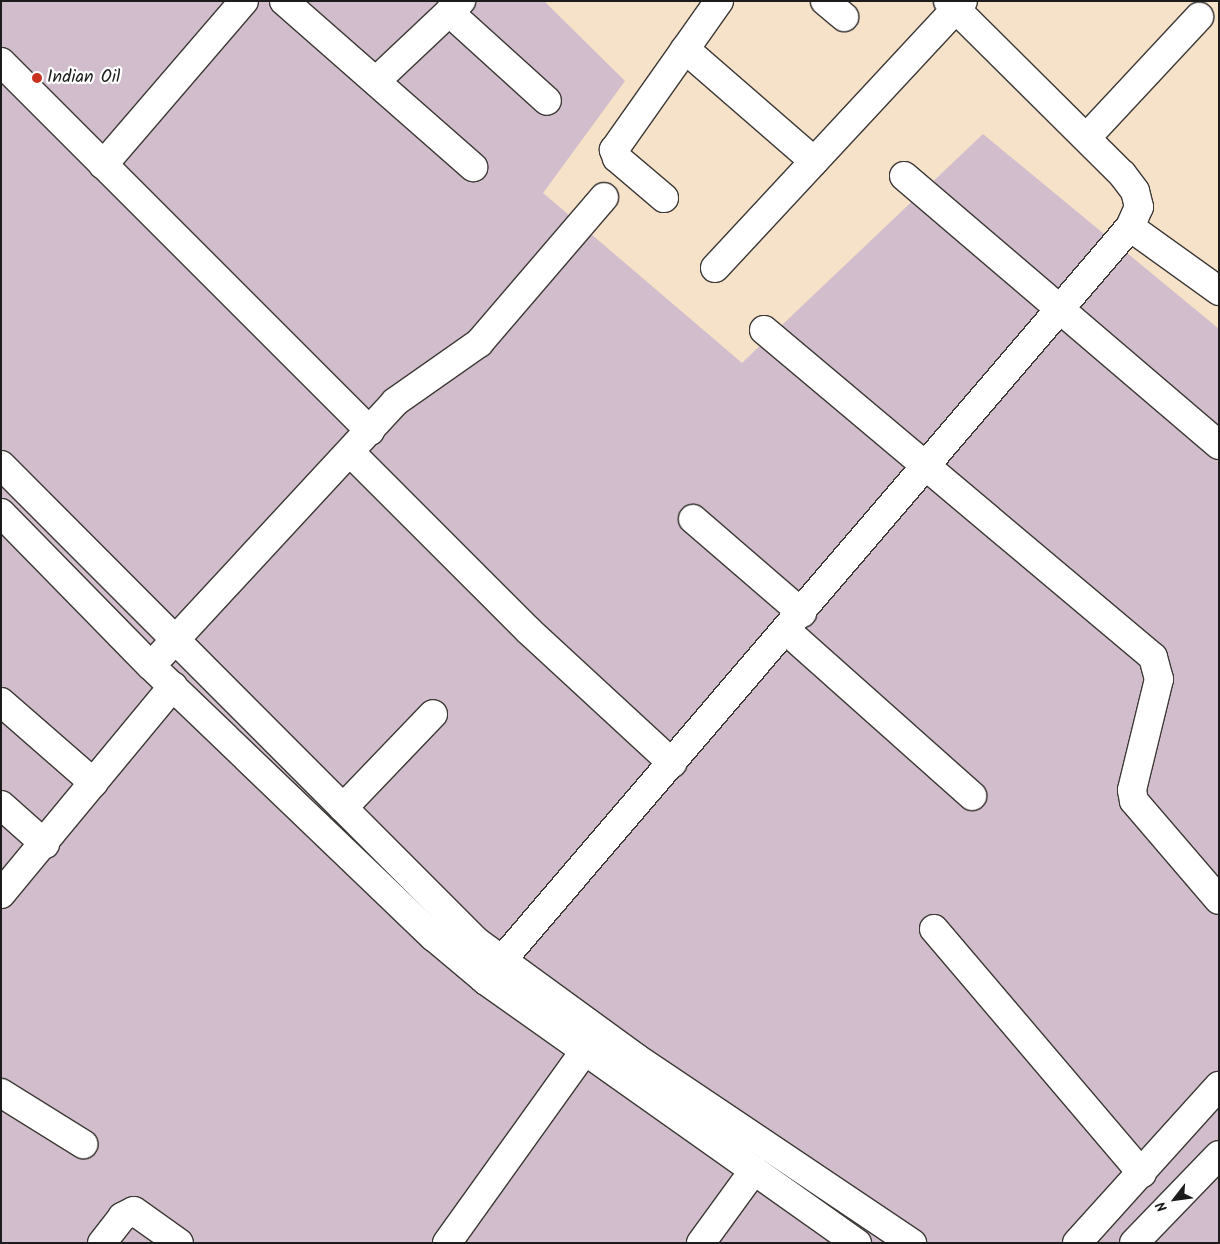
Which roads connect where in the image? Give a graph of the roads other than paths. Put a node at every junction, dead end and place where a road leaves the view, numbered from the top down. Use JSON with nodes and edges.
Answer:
{"nodes":[{"id":1,"x":244,"y":1,"type":"edge"},
{"id":2,"x":284,"y":1,"type":"edge"},
{"id":3,"x":719,"y":1,"type":"edge"},
{"id":4,"x":956,"y":4,"type":"edge"},
{"id":5,"x":455,"y":7,"type":"edge"},
{"id":6,"x":1199,"y":17,"type":"dead end"},
{"id":7,"x":685,"y":49,"type":"junction"},
{"id":8,"x":1,"y":62,"type":"edge"},
{"id":9,"x":376,"y":82,"type":"junction"},
{"id":10,"x":547,"y":101,"type":"dead end"},
{"id":11,"x":1088,"y":136,"type":"junction"},
{"id":12,"x":814,"y":161,"type":"junction"},
{"id":13,"x":103,"y":165,"type":"junction"},
{"id":14,"x":473,"y":167,"type":"dead end"},
{"id":15,"x":904,"y":176,"type":"dead end"},
{"id":16,"x":604,"y":197,"type":"dead end"},
{"id":17,"x":664,"y":198,"type":"dead end"},
{"id":18,"x":1130,"y":227,"type":"junction"},
{"id":19,"x":715,"y":268,"type":"dead end"},
{"id":20,"x":1219,"y":291,"type":"edge"},
{"id":21,"x":1062,"y":310,"type":"junction"},
{"id":22,"x":764,"y":330,"type":"dead end"},
{"id":23,"x":370,"y":431,"type":"junction"},
{"id":24,"x":1219,"y":445,"type":"edge"},
{"id":25,"x":351,"y":453,"type":"junction"},
{"id":26,"x":1,"y":465,"type":"edge"},
{"id":27,"x":928,"y":466,"type":"junction"},
{"id":28,"x":1,"y":513,"type":"edge"},
{"id":29,"x":693,"y":519,"type":"dead end"},
{"id":30,"x":795,"y":622,"type":"junction"},
{"id":31,"x":174,"y":641,"type":"junction"},
{"id":32,"x":151,"y":666,"type":"junction"},
{"id":33,"x":173,"y":686,"type":"junction"},
{"id":34,"x":1,"y":702,"type":"edge"},
{"id":35,"x":433,"y":714,"type":"dead end"},
{"id":36,"x":672,"y":763,"type":"junction"},
{"id":37,"x":94,"y":783,"type":"junction"},
{"id":38,"x":972,"y":796,"type":"dead end"},
{"id":39,"x":1,"y":805,"type":"edge"},
{"id":40,"x":342,"y":808,"type":"junction"},
{"id":41,"x":45,"y":844,"type":"junction"},
{"id":42,"x":1,"y":894,"type":"edge"},
{"id":43,"x":1219,"y":900,"type":"edge"},
{"id":44,"x":934,"y":929,"type":"dead end"},
{"id":45,"x":492,"y":970,"type":"junction"},
{"id":46,"x":585,"y":1050,"type":"junction"},
{"id":47,"x":1219,"y":1086,"type":"edge"},
{"id":48,"x":1,"y":1093,"type":"edge"},
{"id":49,"x":84,"y":1144,"type":"dead end"},
{"id":50,"x":1219,"y":1154,"type":"edge"},
{"id":51,"x":754,"y":1170,"type":"junction"},
{"id":52,"x":1142,"y":1173,"type":"junction"},
{"id":53,"x":102,"y":1243,"type":"edge"},
{"id":54,"x":179,"y":1243,"type":"edge"},
{"id":55,"x":447,"y":1243,"type":"edge"},
{"id":56,"x":701,"y":1243,"type":"edge"},
{"id":57,"x":857,"y":1243,"type":"edge"},
{"id":58,"x":912,"y":1243,"type":"edge"},
{"id":59,"x":1077,"y":1243,"type":"edge"},
{"id":60,"x":1134,"y":1243,"type":"edge"}],
"edges":[{"from":1,"to":13,"type":"street"},
{"from":2,"to":9,"type":"street"},
{"from":3,"to":7,"type":"street"},
{"from":4,"to":11,"type":"street"},
{"from":4,"to":12,"type":"street"},
{"from":5,"to":9,"type":"street"},
{"from":5,"to":10,"type":"street"},
{"from":6,"to":11,"type":"street"},
{"from":7,"to":12,"type":"street"},
{"from":7,"to":17,"type":"street"},
{"from":8,"to":13,"type":"street"},
{"from":9,"to":14,"type":"street"},
{"from":11,"to":18,"type":"street"},
{"from":12,"to":19,"type":"street"},
{"from":13,"to":23,"type":"street"},
{"from":15,"to":21,"type":"street"},
{"from":16,"to":23,"type":"street"},
{"from":18,"to":20,"type":"street"},
{"from":18,"to":21,"type":"street"},
{"from":21,"to":24,"type":"street"},
{"from":21,"to":27,"type":"street"},
{"from":22,"to":27,"type":"street"},
{"from":23,"to":25,"type":"street"},
{"from":25,"to":31,"type":"street"},
{"from":25,"to":36,"type":"street"},
{"from":26,"to":31,"type":"street"},
{"from":27,"to":30,"type":"street"},
{"from":27,"to":43,"type":"street"},
{"from":28,"to":32,"type":"street"},
{"from":29,"to":30,"type":"street"},
{"from":30,"to":36,"type":"street"},
{"from":30,"to":38,"type":"street"},
{"from":31,"to":32,"type":"street"},
{"from":31,"to":40,"type":"street"},
{"from":32,"to":33,"type":"street"},
{"from":33,"to":37,"type":"street"},
{"from":33,"to":45,"type":"street"},
{"from":34,"to":37,"type":"street"},
{"from":35,"to":40,"type":"street"},
{"from":36,"to":45,"type":"street"},
{"from":37,"to":41,"type":"street"},
{"from":39,"to":41,"type":"street"},
{"from":40,"to":45,"type":"street"},
{"from":41,"to":42,"type":"street"},
{"from":44,"to":52,"type":"street"},
{"from":45,"to":46,"type":"street"},
{"from":45,"to":58,"type":"street"},
{"from":46,"to":51,"type":"street"},
{"from":46,"to":55,"type":"street"},
{"from":47,"to":52,"type":"street"},
{"from":48,"to":49,"type":"street"},
{"from":50,"to":60,"type":"street"},
{"from":51,"to":56,"type":"street"},
{"from":51,"to":57,"type":"street"},
{"from":52,"to":59,"type":"street"},
{"from":53,"to":54,"type":"street"}]}
